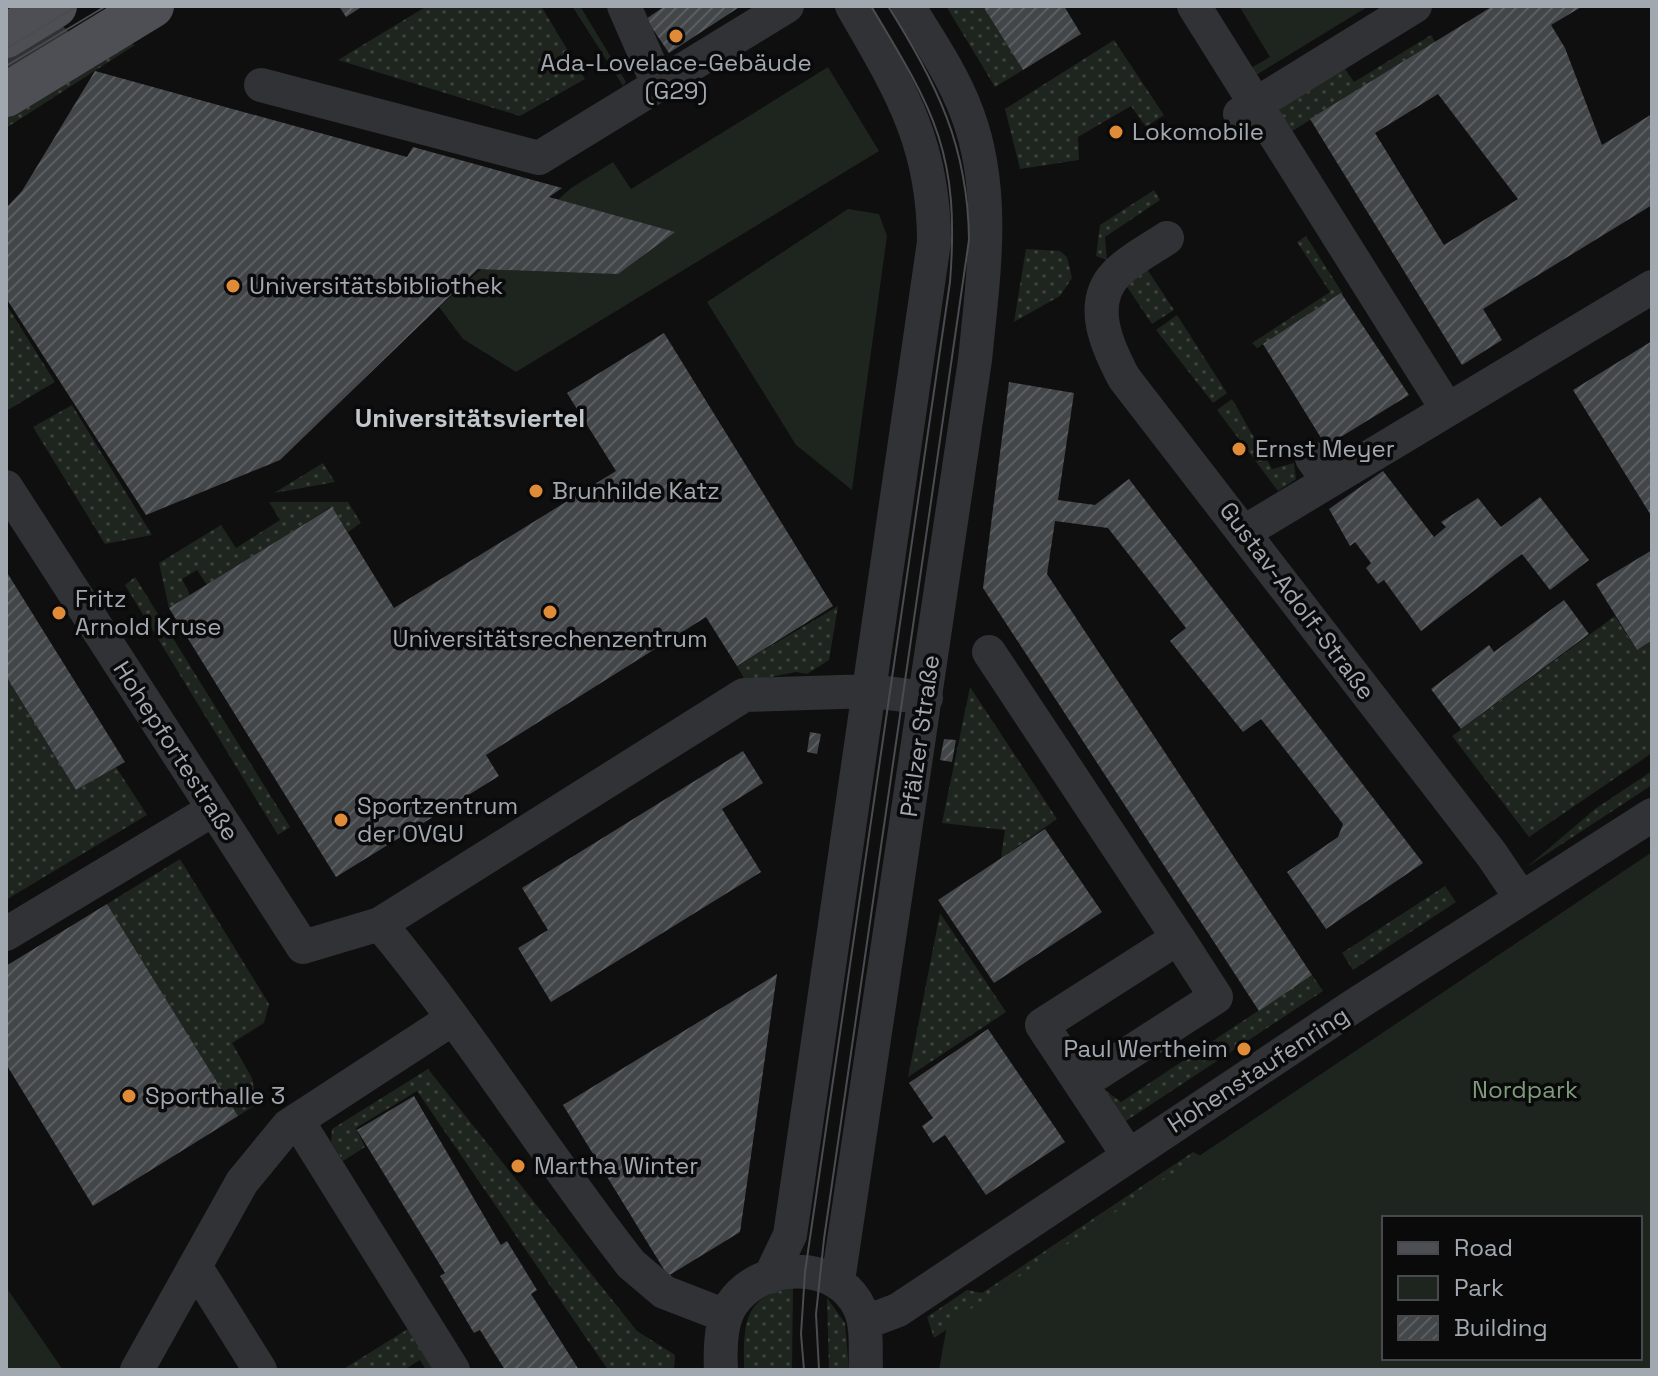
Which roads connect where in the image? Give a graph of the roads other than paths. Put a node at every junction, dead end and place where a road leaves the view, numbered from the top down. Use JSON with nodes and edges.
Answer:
{"nodes":[{"id":1,"x":55,"y":6,"type":"edge"},
{"id":2,"x":112,"y":6,"type":"edge"},
{"id":3,"x":152,"y":6,"type":"edge"},
{"id":4,"x":624,"y":6,"type":"edge"},
{"id":5,"x":787,"y":6,"type":"edge"},
{"id":6,"x":852,"y":6,"type":"edge"},
{"id":7,"x":908,"y":6,"type":"edge"},
{"id":8,"x":1194,"y":6,"type":"edge"},
{"id":9,"x":1415,"y":6,"type":"edge"},
{"id":10,"x":6,"y":36,"type":"edge"},
{"id":11,"x":6,"y":69,"type":"edge"},
{"id":12,"x":261,"y":85,"type":"dead end"},
{"id":13,"x":659,"y":86,"type":"junction"},
{"id":14,"x":6,"y":95,"type":"edge"},
{"id":15,"x":1247,"y":110,"type":"junction"},
{"id":16,"x":1167,"y":238,"type":"dead end"},
{"id":17,"x":1652,"y":287,"type":"edge"},
{"id":18,"x":1447,"y":409,"type":"junction"},
{"id":19,"x":6,"y":487,"type":"edge"},
{"id":20,"x":1246,"y":531,"type":"junction"},
{"id":21,"x":989,"y":652,"type":"dead end"},
{"id":22,"x":872,"y":691,"type":"junction"},
{"id":23,"x":926,"y":698,"type":"junction"},
{"id":24,"x":214,"y":809,"type":"junction"},
{"id":25,"x":1652,"y":815,"type":"edge"},
{"id":26,"x":1521,"y":898,"type":"junction"},
{"id":27,"x":380,"y":924,"type":"junction"},
{"id":28,"x":6,"y":934,"type":"edge"},
{"id":29,"x":1178,"y":938,"type":"junction"},
{"id":30,"x":452,"y":1019,"type":"junction"},
{"id":31,"x":1081,"y":1084,"type":"junction"},
{"id":32,"x":297,"y":1120,"type":"junction"},
{"id":33,"x":1128,"y":1155,"type":"junction"},
{"id":34,"x":195,"y":1266,"type":"junction"},
{"id":35,"x":770,"y":1277,"type":"junction"},
{"id":36,"x":838,"y":1281,"type":"junction"},
{"id":37,"x":711,"y":1311,"type":"junction"},
{"id":38,"x":864,"y":1323,"type":"junction"},
{"id":39,"x":137,"y":1370,"type":"edge"},
{"id":40,"x":260,"y":1370,"type":"edge"},
{"id":41,"x":453,"y":1370,"type":"edge"},
{"id":42,"x":721,"y":1370,"type":"edge"},
{"id":43,"x":866,"y":1370,"type":"edge"}],
"edges":[{"from":1,"to":10,"type":"main road"},
{"from":2,"to":11,"type":"street"},
{"from":3,"to":14,"type":"main road"},
{"from":4,"to":13,"type":"street"},
{"from":5,"to":13,"type":"street"},
{"from":6,"to":22,"type":"street"},
{"from":7,"to":23,"type":"street","name":"Pfälzer Straße"},
{"from":8,"to":15,"type":"street"},
{"from":9,"to":15,"type":"street"},
{"from":12,"to":13,"type":"street"},
{"from":15,"to":18,"type":"street"},
{"from":16,"to":20,"type":"street","name":"Gustav-Adolf-Straße"},
{"from":17,"to":18,"type":"street"},
{"from":18,"to":20,"type":"street"},
{"from":19,"to":24,"type":"street","name":"Hohepfortestraße"},
{"from":20,"to":26,"type":"street","name":"Gustav-Adolf-Straße"},
{"from":21,"to":29,"type":"street"},
{"from":22,"to":23,"type":"street","name":"Hohepfortestraße"},
{"from":22,"to":27,"type":"street","name":"Hohepfortestraße"},
{"from":22,"to":35,"type":"street"},
{"from":23,"to":36,"type":"street","name":"Pfälzer Straße"},
{"from":24,"to":27,"type":"street","name":"Hohepfortestraße"},
{"from":24,"to":28,"type":"street"},
{"from":25,"to":26,"type":"street","name":"Hohenstaufenring"},
{"from":26,"to":33,"type":"street","name":"Hohenstaufenring"},
{"from":27,"to":30,"type":"street"},
{"from":29,"to":31,"type":"street"},
{"from":29,"to":31,"type":"street"},
{"from":30,"to":32,"type":"street"},
{"from":30,"to":37,"type":"street"},
{"from":31,"to":33,"type":"street"},
{"from":32,"to":34,"type":"street"},
{"from":32,"to":41,"type":"street"},
{"from":33,"to":38,"type":"street","name":"Hohenstaufenring"},
{"from":34,"to":39,"type":"street"},
{"from":34,"to":40,"type":"street"},
{"from":35,"to":36,"type":"street"},
{"from":35,"to":37,"type":"street"},
{"from":36,"to":38,"type":"street"},
{"from":37,"to":42,"type":"street"},
{"from":38,"to":43,"type":"street"}]}
